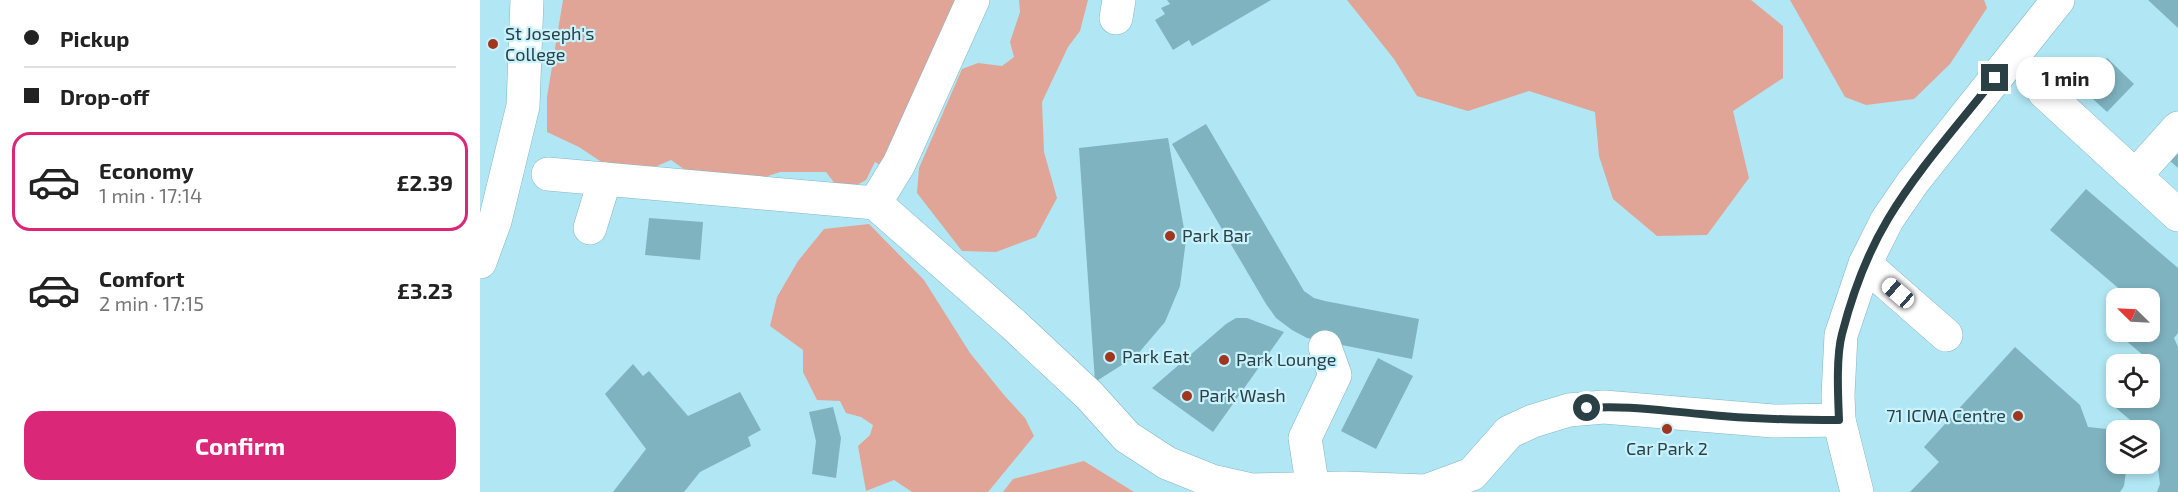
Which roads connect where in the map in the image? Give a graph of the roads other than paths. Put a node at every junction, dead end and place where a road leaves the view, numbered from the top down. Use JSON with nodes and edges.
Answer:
{"nodes":[{"id":1,"x":527,"y":0,"type":"edge"},
{"id":2,"x":973,"y":0,"type":"edge"},
{"id":3,"x":2058,"y":0,"type":"edge"},
{"id":4,"x":2044,"y":92,"type":"dead end"},
{"id":5,"x":2178,"y":128,"type":"edge"},
{"id":6,"x":548,"y":174,"type":"dead end"},
{"id":7,"x":2136,"y":174,"type":"junction"},
{"id":8,"x":605,"y":179,"type":"junction"},
{"id":9,"x":875,"y":203,"type":"junction"},
{"id":10,"x":489,"y":212,"type":"edge"},
{"id":11,"x":2178,"y":215,"type":"edge"},
{"id":12,"x":590,"y":228,"type":"dead end"},
{"id":13,"x":480,"y":262,"type":"edge"},
{"id":14,"x":1865,"y":264,"type":"junction"},
{"id":15,"x":1946,"y":335,"type":"dead end"},
{"id":16,"x":1325,"y":347,"type":"dead end"},
{"id":17,"x":1839,"y":420,"type":"junction"},
{"id":18,"x":1313,"y":489,"type":"junction"},
{"id":19,"x":1857,"y":492,"type":"edge"}],
"edges":[{"from":1,"to":10,"type":"street"},
{"from":2,"to":9,"type":"street"},
{"from":3,"to":14,"type":"street"},
{"from":4,"to":7,"type":"street"},
{"from":5,"to":7,"type":"street"},
{"from":6,"to":8,"type":"street"},
{"from":7,"to":11,"type":"street"},
{"from":8,"to":9,"type":"street"},
{"from":8,"to":12,"type":"street"},
{"from":9,"to":18,"type":"street"},
{"from":10,"to":13,"type":"street"},
{"from":14,"to":15,"type":"street"},
{"from":14,"to":17,"type":"street"},
{"from":16,"to":18,"type":"street"},
{"from":17,"to":18,"type":"street"},
{"from":17,"to":19,"type":"street"}]}
